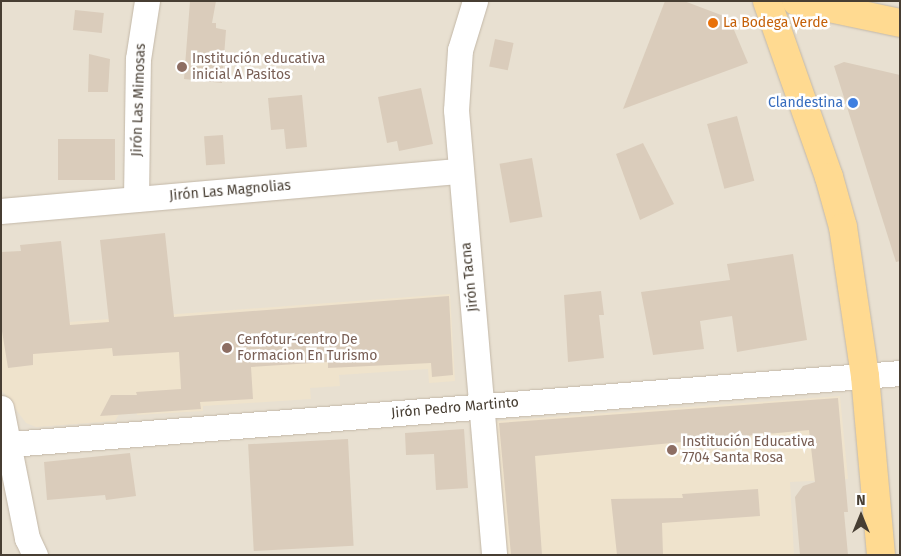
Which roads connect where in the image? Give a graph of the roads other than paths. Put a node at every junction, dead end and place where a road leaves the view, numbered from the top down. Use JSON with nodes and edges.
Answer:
{"nodes":[{"id":1,"x":147,"y":1,"type":"edge"},
{"id":2,"x":475,"y":1,"type":"edge"},
{"id":3,"x":767,"y":1,"type":"edge"},
{"id":4,"x":796,"y":1,"type":"edge"},
{"id":5,"x":900,"y":23,"type":"edge"},
{"id":6,"x":460,"y":171,"type":"junction"},
{"id":7,"x":136,"y":199,"type":"junction"},
{"id":8,"x":1,"y":211,"type":"edge"},
{"id":9,"x":900,"y":373,"type":"edge"},
{"id":10,"x":865,"y":376,"type":"junction"},
{"id":11,"x":483,"y":406,"type":"junction"},
{"id":12,"x":1,"y":408,"type":"edge"},
{"id":13,"x":10,"y":444,"type":"junction"},
{"id":14,"x":35,"y":555,"type":"edge"},
{"id":15,"x":494,"y":555,"type":"edge"},
{"id":16,"x":881,"y":555,"type":"edge"}],
"edges":[{"from":1,"to":7,"type":"street","name":"Jirón Las Mimosas"},
{"from":2,"to":6,"type":"street","name":"Jirón Tacna"},
{"from":3,"to":10,"type":"main road"},
{"from":4,"to":5,"type":"main road"},
{"from":6,"to":7,"type":"street","name":"Jirón Las Magnolias"},
{"from":6,"to":11,"type":"street","name":"Jirón Tacna"},
{"from":7,"to":8,"type":"street","name":"Jirón Las Magnolias"},
{"from":9,"to":10,"type":"street","name":"Jirón Pedro Martinto"},
{"from":10,"to":11,"type":"street","name":"Jirón Pedro Martinto"},
{"from":10,"to":16,"type":"main road"},
{"from":11,"to":13,"type":"street","name":"Jirón Pedro Martinto"},
{"from":11,"to":15,"type":"street","name":"Jirón Tacna"},
{"from":12,"to":13,"type":"street"},
{"from":13,"to":14,"type":"street"}]}
